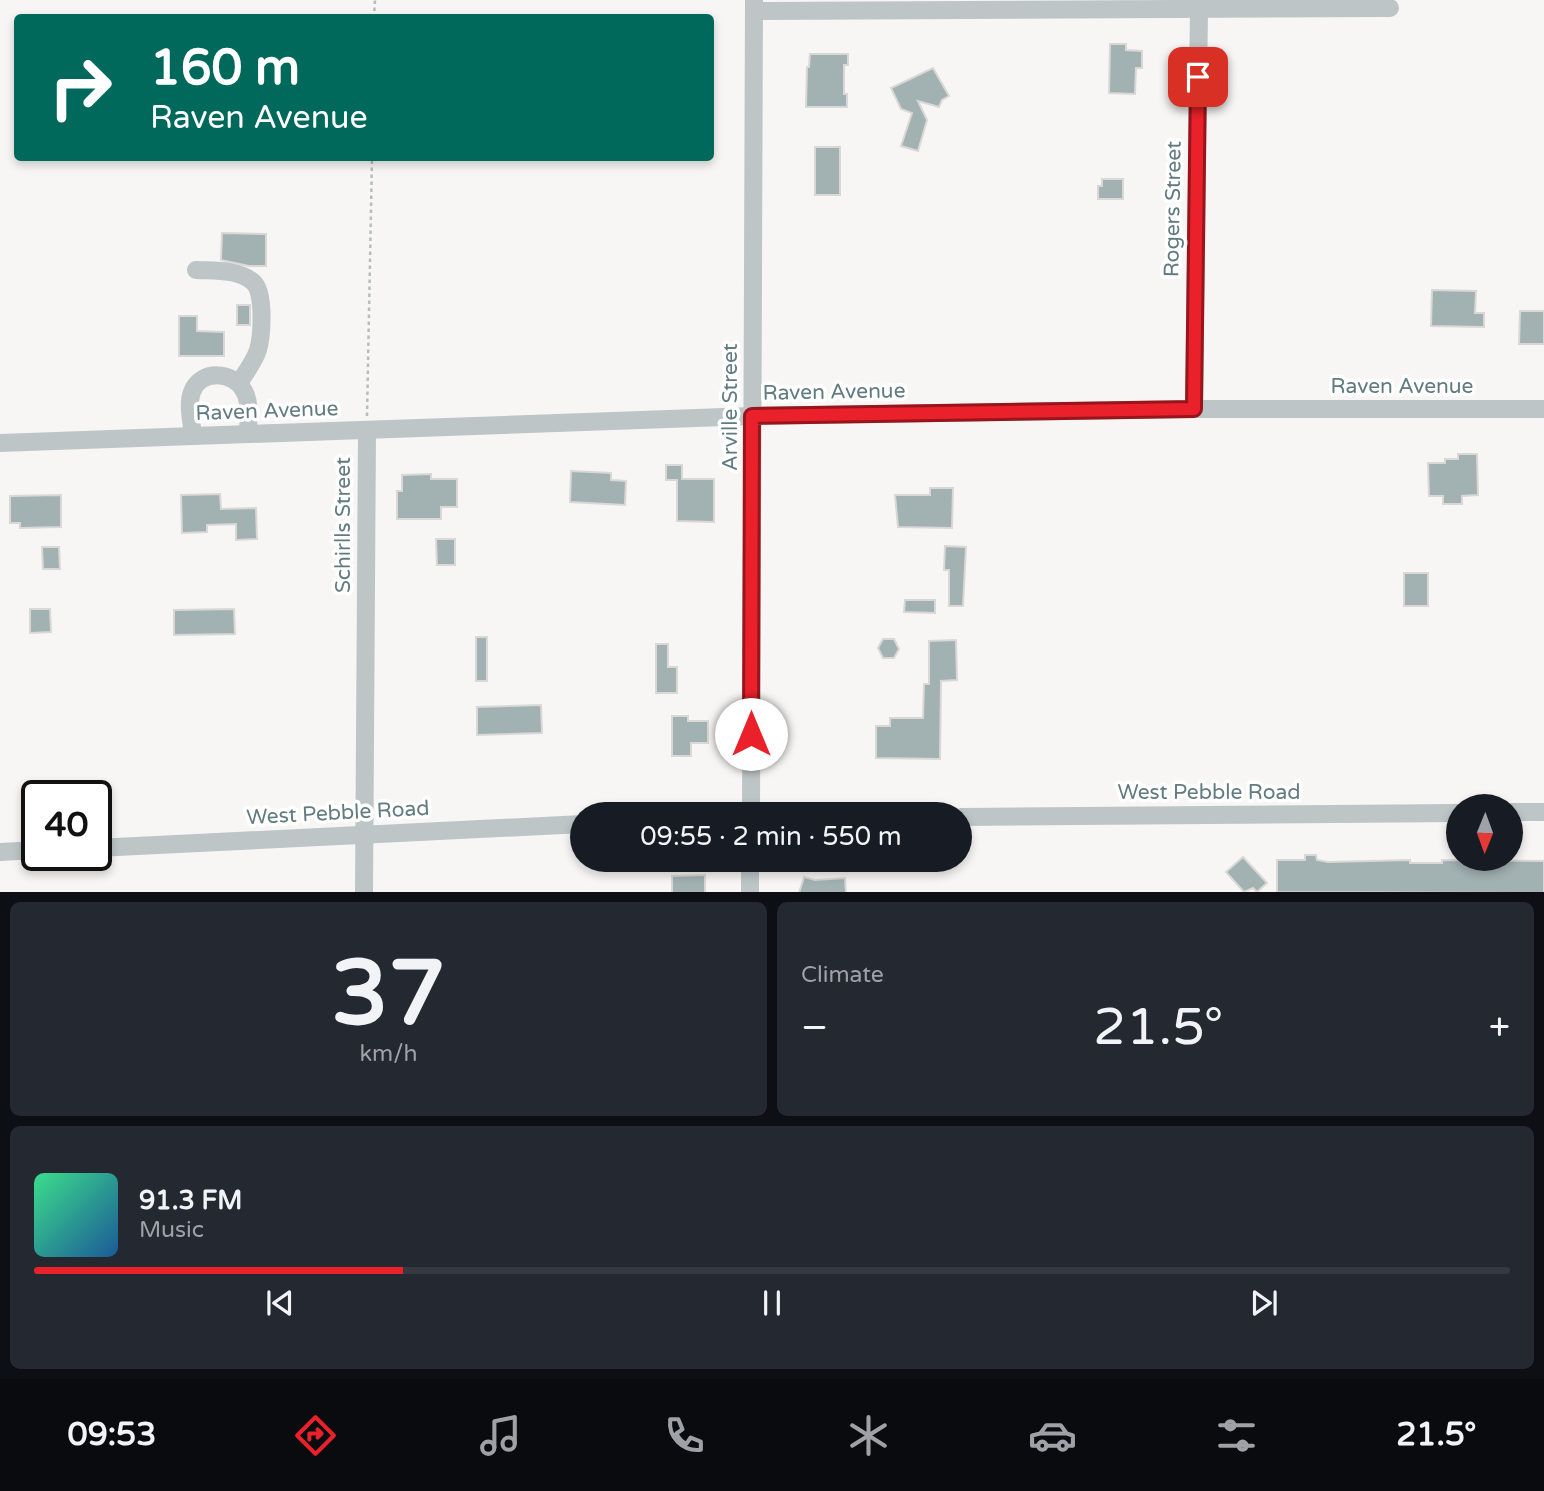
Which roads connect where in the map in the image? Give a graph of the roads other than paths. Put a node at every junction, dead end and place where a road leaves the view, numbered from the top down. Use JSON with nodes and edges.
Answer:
{"nodes":[{"id":1,"x":754,"y":5,"type":"edge"},
{"id":2,"x":1390,"y":8,"type":"dead end"},
{"id":3,"x":1199,"y":9,"type":"junction"},
{"id":4,"x":196,"y":270,"type":"dead end"},
{"id":5,"x":239,"y":383,"type":"junction"},
{"id":6,"x":1194,"y":409,"type":"junction"},
{"id":7,"x":1544,"y":409,"type":"edge"},
{"id":8,"x":752,"y":416,"type":"junction"},
{"id":9,"x":367,"y":430,"type":"junction"},
{"id":10,"x":248,"y":434,"type":"junction"},
{"id":11,"x":193,"y":436,"type":"junction"},
{"id":12,"x":0,"y":443,"type":"edge"},
{"id":13,"x":751,"y":802,"type":"edge"},
{"id":14,"x":1523,"y":812,"type":"edge"},
{"id":15,"x":1544,"y":812,"type":"edge"},
{"id":16,"x":1446,"y":813,"type":"edge"},
{"id":17,"x":972,"y":817,"type":"edge"},
{"id":18,"x":570,"y":825,"type":"edge"},
{"id":19,"x":364,"y":835,"type":"junction"},
{"id":20,"x":112,"y":847,"type":"edge"},
{"id":21,"x":21,"y":851,"type":"edge"},
{"id":22,"x":0,"y":852,"type":"edge"},
{"id":23,"x":750,"y":872,"type":"edge"},
{"id":24,"x":364,"y":892,"type":"edge"},
{"id":25,"x":750,"y":892,"type":"edge"}],
"edges":[{"from":1,"to":3,"type":"street"},
{"from":1,"to":8,"type":"street","name":"Arville Street"},
{"from":2,"to":3,"type":"street"},
{"from":3,"to":6,"type":"street","name":"Rogers Street"},
{"from":4,"to":5,"type":"street"},
{"from":5,"to":10,"type":"street"},
{"from":5,"to":11,"type":"street"},
{"from":6,"to":7,"type":"street","name":"Raven Avenue"},
{"from":6,"to":8,"type":"street","name":"Raven Avenue"},
{"from":8,"to":9,"type":"street","name":"Raven Avenue"},
{"from":8,"to":13,"type":"street","name":"Arville Street"},
{"from":9,"to":10,"type":"street","name":"Raven Avenue"},
{"from":9,"to":19,"type":"street","name":"Schirlls Street"},
{"from":10,"to":11,"type":"street","name":"Raven Avenue"},
{"from":11,"to":12,"type":"street","name":"Raven Avenue"},
{"from":14,"to":15,"type":"street"},
{"from":16,"to":17,"type":"street","name":"West Pebble Road"},
{"from":18,"to":19,"type":"street","name":"West Pebble Road"},
{"from":19,"to":20,"type":"street","name":"West Pebble Road"},
{"from":19,"to":24,"type":"street","name":"Schirlls Street"},
{"from":21,"to":22,"type":"street"},
{"from":23,"to":25,"type":"street"}]}
